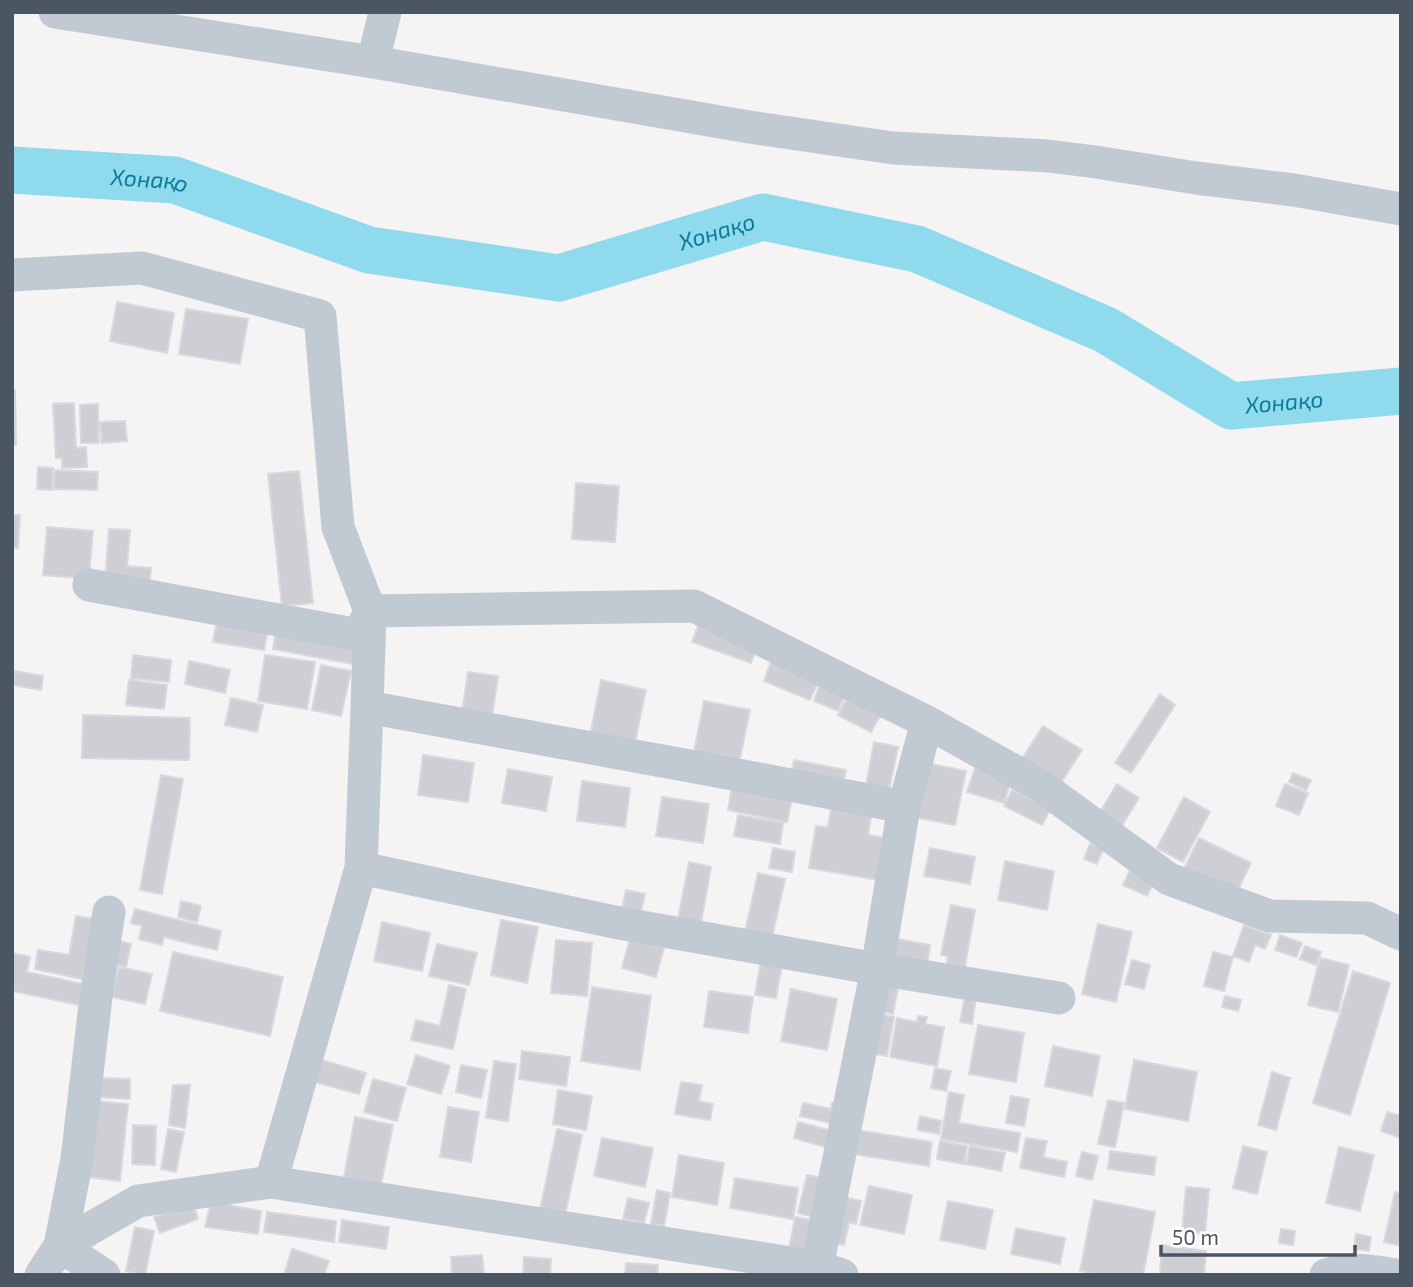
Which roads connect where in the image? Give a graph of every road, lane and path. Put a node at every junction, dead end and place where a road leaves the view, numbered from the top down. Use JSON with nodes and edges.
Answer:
{"nodes":[{"id":1,"x":55,"y":12,"type":"edge"},
{"id":2,"x":385,"y":12,"type":"edge"},
{"id":3,"x":373,"y":62,"type":"junction"},
{"id":4,"x":1401,"y":209,"type":"edge"},
{"id":5,"x":12,"y":275,"type":"edge"},
{"id":6,"x":89,"y":585,"type":"dead end"},
{"id":7,"x":370,"y":611,"type":"junction"},
{"id":8,"x":367,"y":707,"type":"junction"},
{"id":9,"x":927,"y":722,"type":"junction"},
{"id":10,"x":904,"y":807,"type":"junction"},
{"id":11,"x":361,"y":868,"type":"junction"},
{"id":12,"x":109,"y":912,"type":"dead end"},
{"id":13,"x":1401,"y":934,"type":"edge"},
{"id":14,"x":877,"y":968,"type":"junction"},
{"id":15,"x":1059,"y":998,"type":"dead end"},
{"id":16,"x":271,"y":1182,"type":"junction"},
{"id":17,"x":60,"y":1246,"type":"junction"},
{"id":18,"x":829,"y":1271,"type":"edge"},
{"id":19,"x":41,"y":1275,"type":"edge"},
{"id":20,"x":104,"y":1275,"type":"edge"},
{"id":21,"x":1326,"y":1275,"type":"edge"},
{"id":22,"x":1396,"y":1275,"type":"edge"}],
"edges":[{"from":1,"to":3,"type":"street"},
{"from":2,"to":3,"type":"street"},
{"from":3,"to":4,"type":"street"},
{"from":5,"to":7,"type":"street"},
{"from":6,"to":7,"type":"street"},
{"from":7,"to":8,"type":"street"},
{"from":7,"to":9,"type":"street"},
{"from":8,"to":10,"type":"street"},
{"from":8,"to":11,"type":"street"},
{"from":9,"to":10,"type":"street"},
{"from":9,"to":13,"type":"street"},
{"from":10,"to":14,"type":"street"},
{"from":11,"to":14,"type":"street"},
{"from":11,"to":16,"type":"street"},
{"from":12,"to":17,"type":"street"},
{"from":14,"to":15,"type":"street"},
{"from":14,"to":18,"type":"street"},
{"from":16,"to":17,"type":"street"},
{"from":16,"to":18,"type":"street"},
{"from":17,"to":19,"type":"street"},
{"from":17,"to":20,"type":"street"},
{"from":21,"to":22,"type":"street"}]}
